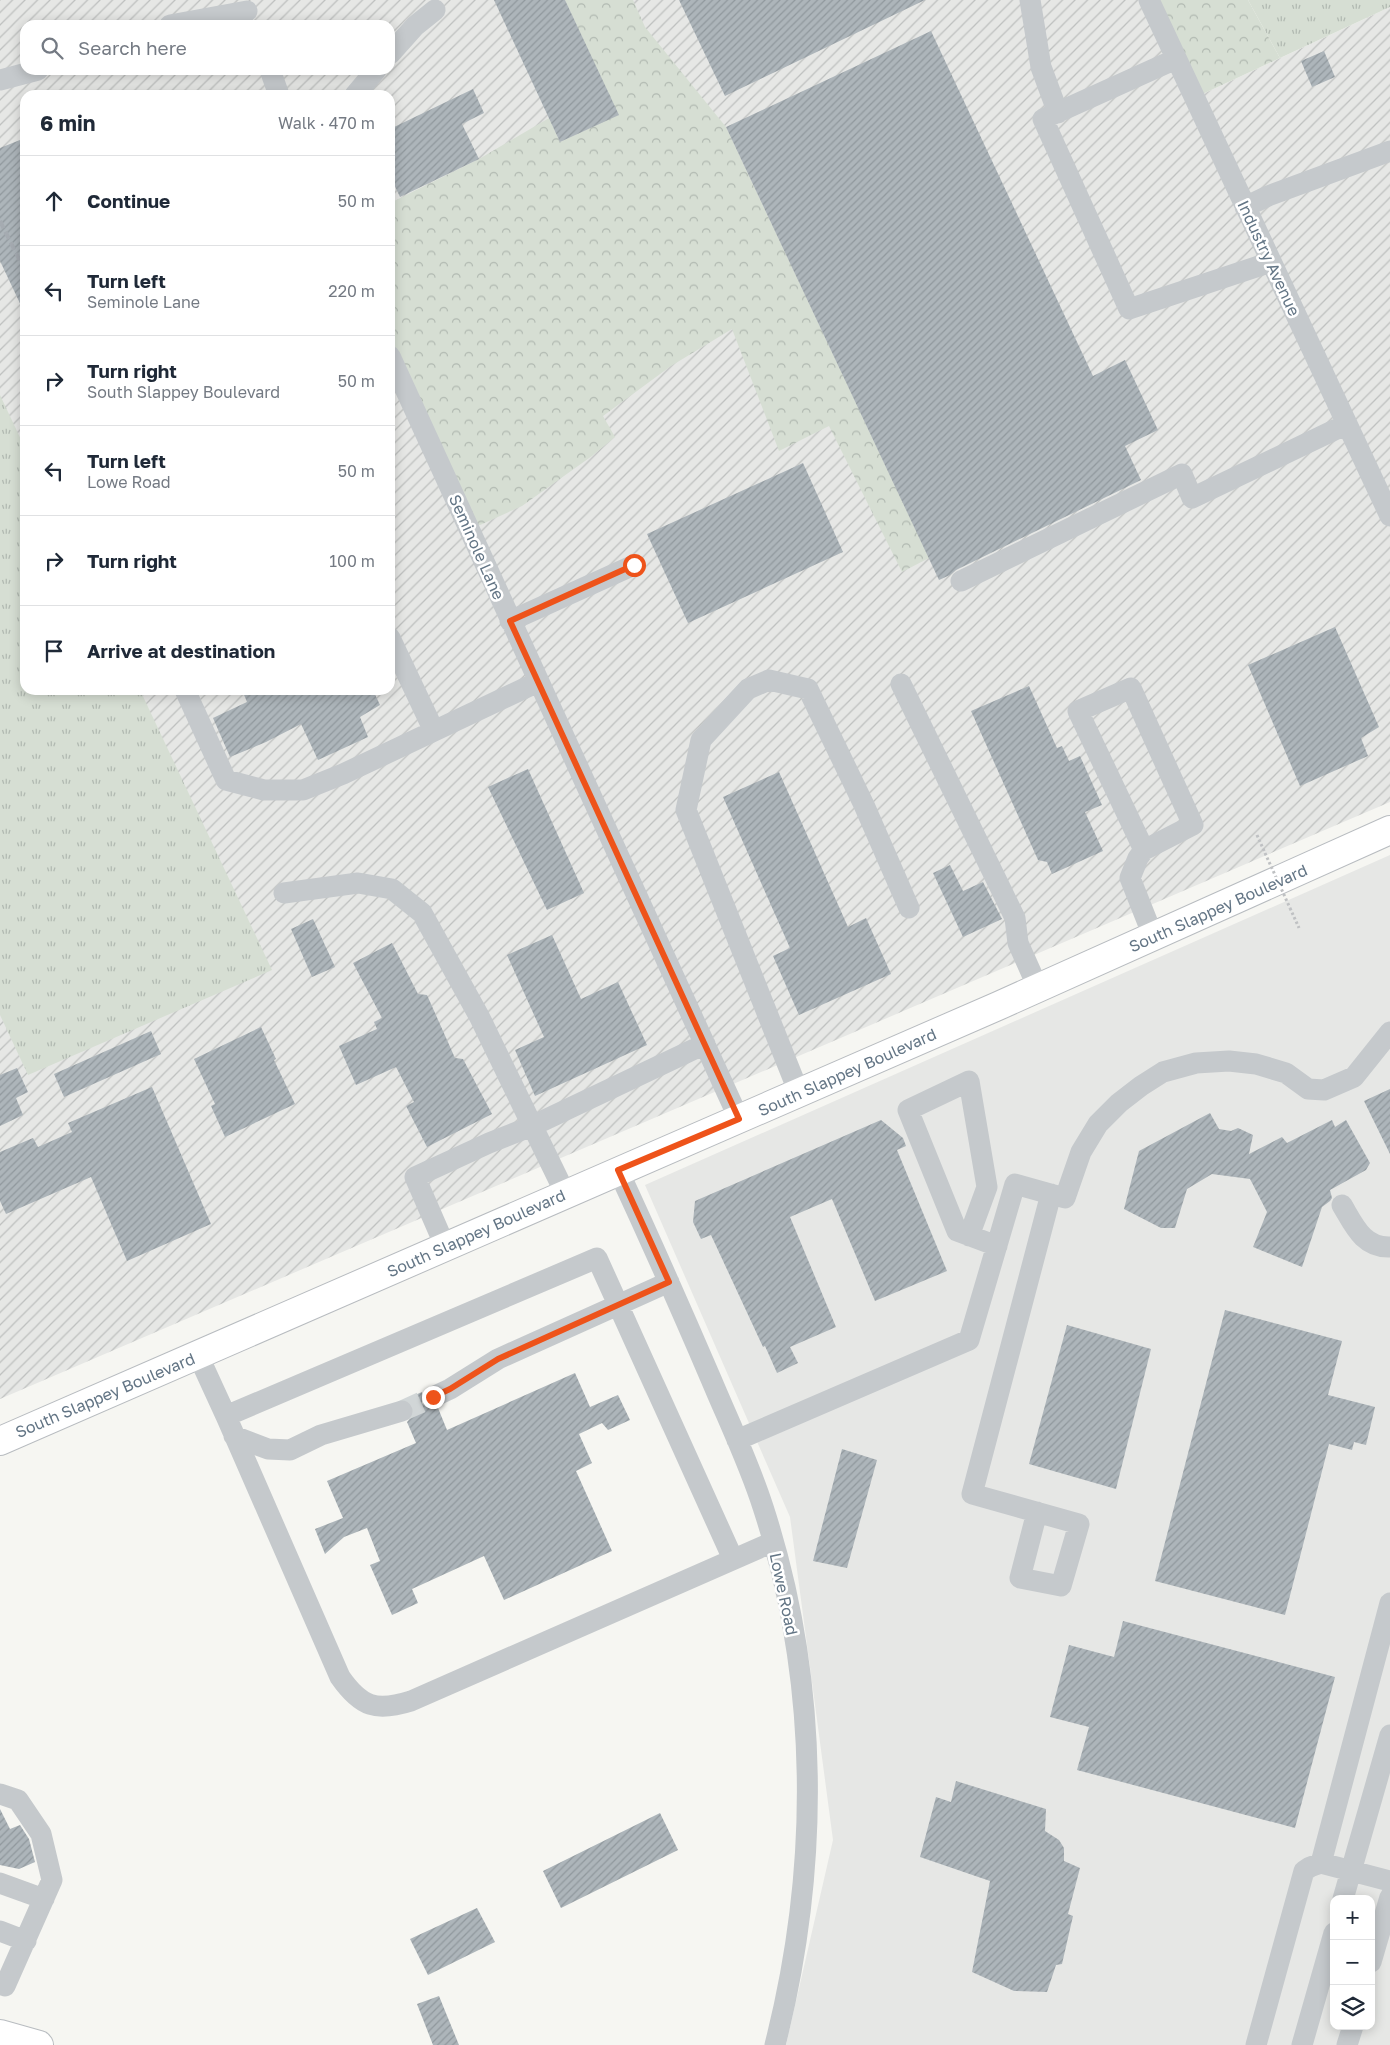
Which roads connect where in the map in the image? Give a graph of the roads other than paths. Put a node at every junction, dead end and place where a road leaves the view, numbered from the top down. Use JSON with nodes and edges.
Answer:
{"nodes":[{"id":1,"x":1030,"y":0,"type":"edge"},
{"id":2,"x":1149,"y":0,"type":"edge"},
{"id":3,"x":435,"y":10,"type":"dead end"},
{"id":4,"x":248,"y":12,"type":"edge"},
{"id":5,"x":200,"y":20,"type":"edge"},
{"id":6,"x":395,"y":48,"type":"edge"},
{"id":7,"x":1176,"y":59,"type":"junction"},
{"id":8,"x":20,"y":75,"type":"edge"},
{"id":9,"x":272,"y":75,"type":"edge"},
{"id":10,"x":372,"y":75,"type":"edge"},
{"id":11,"x":0,"y":80,"type":"edge"},
{"id":12,"x":277,"y":90,"type":"edge"},
{"id":13,"x":359,"y":90,"type":"edge"},
{"id":14,"x":1058,"y":113,"type":"junction"},
{"id":15,"x":1390,"y":152,"type":"edge"},
{"id":16,"x":1245,"y":207,"type":"junction"},
{"id":17,"x":1271,"y":262,"type":"junction"},
{"id":18,"x":397,"y":392,"type":"edge"},
{"id":19,"x":1347,"y":424,"type":"junction"},
{"id":20,"x":1390,"y":516,"type":"edge"},
{"id":21,"x":634,"y":565,"type":"dead end"},
{"id":22,"x":961,"y":581,"type":"dead end"},
{"id":23,"x":510,"y":621,"type":"junction"},
{"id":24,"x":395,"y":649,"type":"edge"},
{"id":25,"x":538,"y":682,"type":"junction"},
{"id":26,"x":901,"y":684,"type":"dead end"},
{"id":27,"x":187,"y":695,"type":"edge"},
{"id":28,"x":434,"y":731,"type":"junction"},
{"id":29,"x":1390,"y":830,"type":"edge"},
{"id":30,"x":1144,"y":850,"type":"junction"},
{"id":31,"x":284,"y":893,"type":"dead end"},
{"id":32,"x":909,"y":908,"type":"dead end"},
{"id":33,"x":1153,"y":936,"type":"junction"},
{"id":34,"x":1038,"y":988,"type":"junction"},
{"id":35,"x":1390,"y":1032,"type":"edge"},
{"id":36,"x":705,"y":1044,"type":"junction"},
{"id":37,"x":799,"y":1093,"type":"junction"},
{"id":38,"x":739,"y":1119,"type":"junction"},
{"id":39,"x":532,"y":1126,"type":"junction"},
{"id":40,"x":618,"y":1170,"type":"junction"},
{"id":41,"x":565,"y":1193,"type":"junction"},
{"id":42,"x":1051,"y":1194,"type":"junction"},
{"id":43,"x":1342,"y":1205,"type":"dead end"},
{"id":44,"x":969,"y":1236,"type":"junction"},
{"id":45,"x":445,"y":1246,"type":"junction"},
{"id":46,"x":997,"y":1246,"type":"junction"},
{"id":47,"x":1390,"y":1247,"type":"edge"},
{"id":48,"x":669,"y":1282,"type":"junction"},
{"id":49,"x":619,"y":1306,"type":"junction"},
{"id":50,"x":198,"y":1355,"type":"junction"},
{"id":51,"x":433,"y":1397,"type":"tunnel mouth"},
{"id":52,"x":402,"y":1411,"type":"tunnel mouth"},
{"id":53,"x":226,"y":1416,"type":"junction"},
{"id":54,"x":234,"y":1436,"type":"junction"},
{"id":55,"x":737,"y":1440,"type":"junction"},
{"id":56,"x":0,"y":1441,"type":"edge"},
{"id":57,"x":1037,"y":1512,"type":"dead end"},
{"id":58,"x":773,"y":1542,"type":"junction"},
{"id":59,"x":733,"y":1559,"type":"junction"},
{"id":60,"x":1390,"y":1603,"type":"edge"},
{"id":61,"x":1390,"y":1736,"type":"edge"},
{"id":62,"x":0,"y":1794,"type":"edge"},
{"id":63,"x":1321,"y":1863,"type":"junction"},
{"id":64,"x":1351,"y":1871,"type":"junction"},
{"id":65,"x":1390,"y":1881,"type":"edge"},
{"id":66,"x":0,"y":1883,"type":"edge"},
{"id":67,"x":1345,"y":1895,"type":"edge"},
{"id":68,"x":1390,"y":1897,"type":"edge"},
{"id":69,"x":44,"y":1898,"type":"junction"},
{"id":70,"x":0,"y":1932,"type":"edge"},
{"id":71,"x":1332,"y":1940,"type":"edge"},
{"id":72,"x":1375,"y":1948,"type":"edge"},
{"id":73,"x":14,"y":1951,"type":"edge"},
{"id":74,"x":2,"y":1990,"type":"edge"},
{"id":75,"x":1352,"y":2030,"type":"edge"},
{"id":76,"x":2,"y":2036,"type":"edge"},
{"id":77,"x":39,"y":2045,"type":"edge"},
{"id":78,"x":775,"y":2045,"type":"edge"},
{"id":79,"x":1256,"y":2045,"type":"edge"},
{"id":80,"x":1302,"y":2045,"type":"edge"},
{"id":81,"x":1348,"y":2045,"type":"edge"}],
"edges":[{"from":1,"to":14,"type":"street"},
{"from":2,"to":7,"type":"street","name":"Industry Avenue"},
{"from":3,"to":6,"type":"street"},
{"from":4,"to":5,"type":"street"},
{"from":7,"to":14,"type":"street"},
{"from":7,"to":16,"type":"street","name":"Industry Avenue"},
{"from":8,"to":11,"type":"street"},
{"from":9,"to":12,"type":"street"},
{"from":10,"to":13,"type":"street"},
{"from":14,"to":17,"type":"street"},
{"from":15,"to":16,"type":"street"},
{"from":16,"to":17,"type":"street","name":"Industry Avenue"},
{"from":17,"to":19,"type":"street","name":"Industry Avenue"},
{"from":18,"to":23,"type":"street","name":"Seminole Lane"},
{"from":19,"to":20,"type":"street","name":"Industry Avenue"},
{"from":19,"to":22,"type":"street"},
{"from":21,"to":23,"type":"street"},
{"from":23,"to":25,"type":"street","name":"Seminole Lane"},
{"from":24,"to":28,"type":"street"},
{"from":25,"to":28,"type":"street"},
{"from":25,"to":36,"type":"street","name":"Seminole Lane"},
{"from":26,"to":34,"type":"street"},
{"from":27,"to":28,"type":"street"},
{"from":29,"to":33,"type":"main road","name":"South Slappey Boulevard"},
{"from":30,"to":30,"type":"street"},
{"from":30,"to":33,"type":"street"},
{"from":31,"to":39,"type":"street"},
{"from":32,"to":37,"type":"street"},
{"from":33,"to":34,"type":"main road","name":"South Slappey Boulevard"},
{"from":34,"to":37,"type":"main road","name":"South Slappey Boulevard"},
{"from":35,"to":42,"type":"street"},
{"from":36,"to":38,"type":"street","name":"Seminole Lane"},
{"from":36,"to":39,"type":"street"},
{"from":37,"to":38,"type":"main road","name":"South Slappey Boulevard"},
{"from":38,"to":40,"type":"main road","name":"South Slappey Boulevard"},
{"from":39,"to":41,"type":"street"},
{"from":39,"to":45,"type":"street"},
{"from":40,"to":41,"type":"main road","name":"South Slappey Boulevard"},
{"from":40,"to":48,"type":"street","name":"Lowe Road"},
{"from":41,"to":45,"type":"main road","name":"South Slappey Boulevard"},
{"from":42,"to":46,"type":"street"},
{"from":42,"to":57,"type":"street"},
{"from":43,"to":47,"type":"street"},
{"from":44,"to":44,"type":"street"},
{"from":44,"to":46,"type":"street"},
{"from":45,"to":50,"type":"main road","name":"South Slappey Boulevard"},
{"from":46,"to":55,"type":"street"},
{"from":48,"to":49,"type":"street"},
{"from":48,"to":55,"type":"street","name":"Lowe Road"},
{"from":49,"to":51,"type":"street"},
{"from":49,"to":53,"type":"street"},
{"from":49,"to":59,"type":"street"},
{"from":50,"to":53,"type":"street"},
{"from":50,"to":56,"type":"main road","name":"South Slappey Boulevard"},
{"from":52,"to":54,"type":"street"},
{"from":53,"to":54,"type":"street"},
{"from":54,"to":59,"type":"street"},
{"from":55,"to":58,"type":"street","name":"Lowe Road"},
{"from":58,"to":59,"type":"street"},
{"from":58,"to":78,"type":"street","name":"Lowe Road"},
{"from":60,"to":63,"type":"street"},
{"from":61,"to":64,"type":"street"},
{"from":62,"to":69,"type":"street"},
{"from":63,"to":64,"type":"street"},
{"from":63,"to":79,"type":"street"},
{"from":64,"to":65,"type":"street"},
{"from":64,"to":67,"type":"street"},
{"from":66,"to":69,"type":"street"},
{"from":68,"to":72,"type":"street"},
{"from":69,"to":73,"type":"street"},
{"from":70,"to":73,"type":"street"},
{"from":71,"to":80,"type":"street"},
{"from":73,"to":74,"type":"street"},
{"from":75,"to":81,"type":"street"},
{"from":76,"to":77,"type":"main road"}]}
